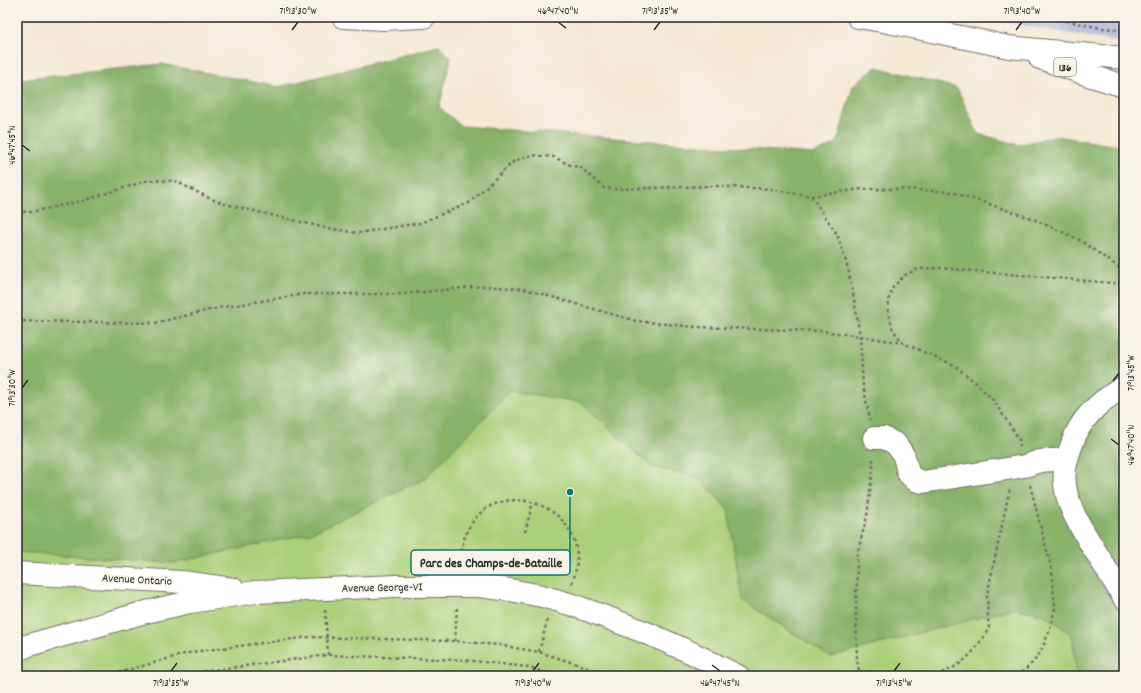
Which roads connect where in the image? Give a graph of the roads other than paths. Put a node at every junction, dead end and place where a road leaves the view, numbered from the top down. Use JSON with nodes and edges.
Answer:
{"nodes":[{"id":1,"x":343,"y":17,"type":"edge"},
{"id":2,"x":424,"y":17,"type":"edge"},
{"id":3,"x":858,"y":17,"type":"edge"},
{"id":4,"x":1009,"y":47,"type":"junction"},
{"id":5,"x":1124,"y":58,"type":"edge"},
{"id":6,"x":1124,"y":86,"type":"edge"},
{"id":7,"x":1124,"y":387,"type":"edge"},
{"id":8,"x":874,"y":438,"type":"road end"},
{"id":9,"x":1066,"y":459,"type":"junction"},
{"id":10,"x":17,"y":573,"type":"edge"},
{"id":11,"x":141,"y":580,"type":"junction"},
{"id":12,"x":256,"y":592,"type":"junction"},
{"id":13,"x":1124,"y":598,"type":"edge"},
{"id":14,"x":146,"y":612,"type":"junction"},
{"id":15,"x":17,"y":650,"type":"edge"},
{"id":16,"x":738,"y":676,"type":"edge"}],
"edges":[{"from":1,"to":2,"type":"street"},
{"from":3,"to":4,"type":"street"},
{"from":4,"to":5,"type":"street","number":"136"},
{"from":4,"to":6,"type":"street","number":"136"},
{"from":7,"to":9,"type":"street"},
{"from":8,"to":9,"type":"street"},
{"from":9,"to":13,"type":"street"},
{"from":10,"to":11,"type":"street","name":"Avenue Ontario"},
{"from":11,"to":12,"type":"street","name":"Avenue Ontario"},
{"from":11,"to":14,"type":"street"},
{"from":12,"to":14,"type":"street","name":"Avenue George-VI"},
{"from":12,"to":16,"type":"street","name":"Avenue George-VI"},
{"from":14,"to":15,"type":"street","name":"Avenue George-VI"}]}
